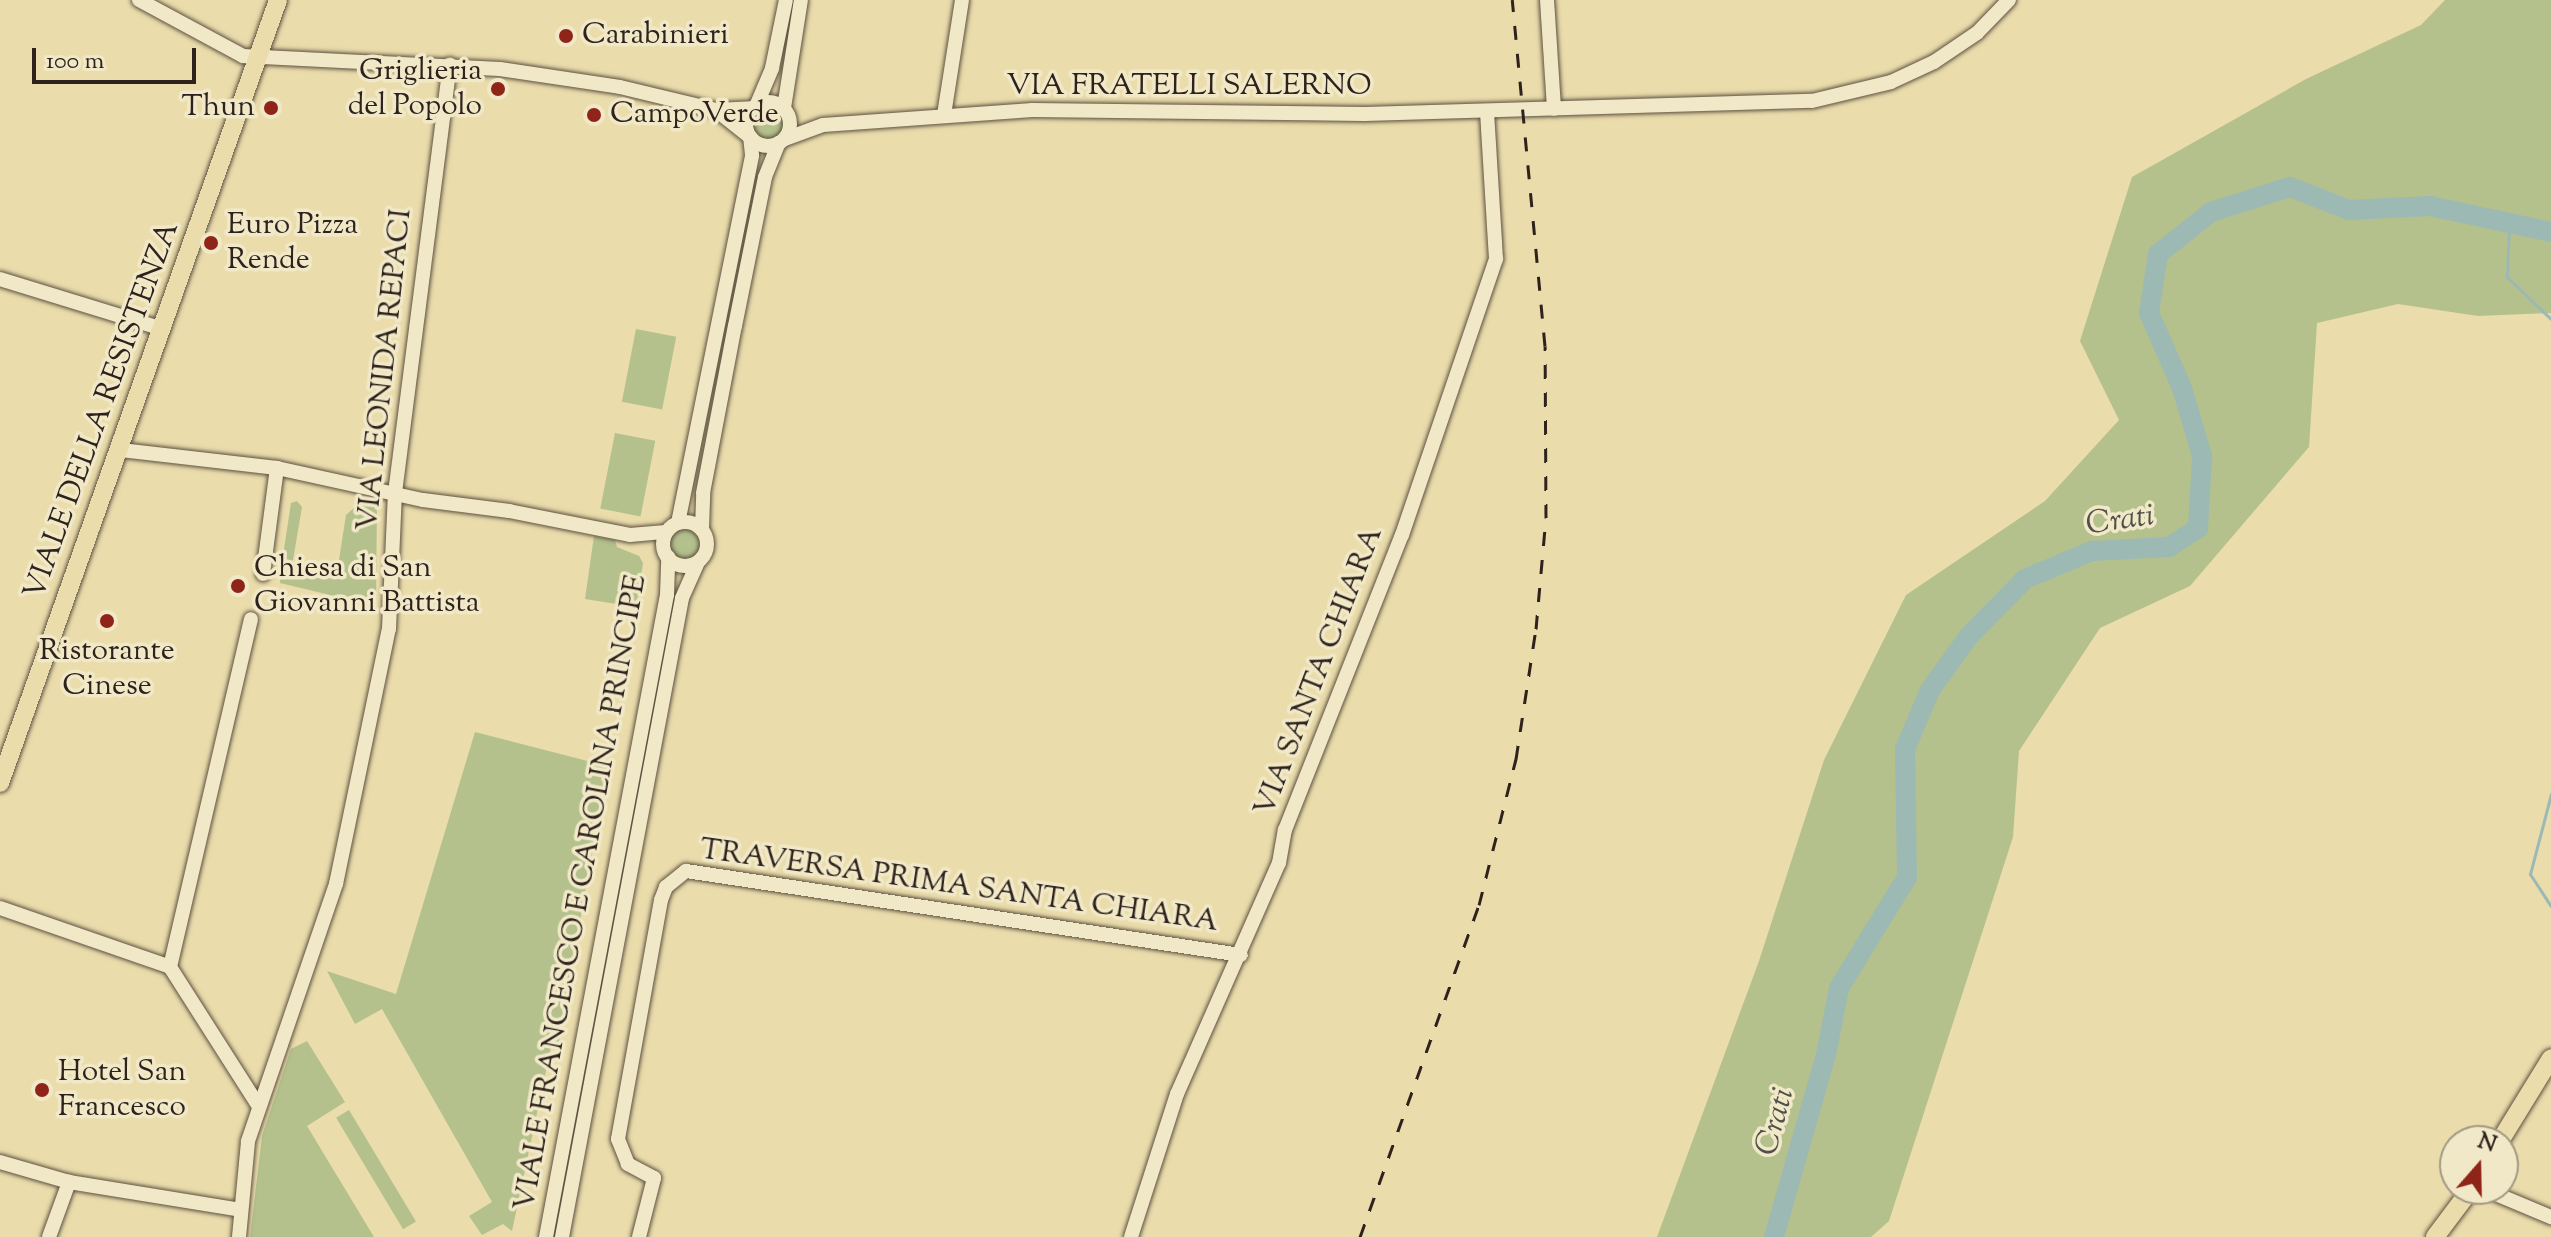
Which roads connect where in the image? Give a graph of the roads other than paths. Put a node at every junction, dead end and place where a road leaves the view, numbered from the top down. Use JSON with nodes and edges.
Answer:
{"nodes":[{"id":1,"x":278,"y":0,"type":"edge"},
{"id":2,"x":786,"y":0,"type":"edge"},
{"id":3,"x":801,"y":0,"type":"edge"},
{"id":4,"x":962,"y":0,"type":"edge"},
{"id":5,"x":1547,"y":0,"type":"edge"},
{"id":6,"x":2009,"y":0,"type":"edge"},
{"id":7,"x":148,"y":1,"type":"edge"},
{"id":8,"x":258,"y":58,"type":"junction"},
{"id":9,"x":450,"y":65,"type":"junction"},
{"id":10,"x":754,"y":106,"type":"junction"},
{"id":11,"x":1554,"y":109,"type":"junction"},
{"id":12,"x":716,"y":110,"type":"junction"},
{"id":13,"x":786,"y":111,"type":"junction"},
{"id":14,"x":1487,"y":112,"type":"junction"},
{"id":15,"x":944,"y":115,"type":"junction"},
{"id":16,"x":823,"y":125,"type":"junction"},
{"id":17,"x":750,"y":137,"type":"junction"},
{"id":18,"x":782,"y":141,"type":"junction"},
{"id":19,"x":0,"y":279,"type":"edge"},
{"id":20,"x":163,"y":329,"type":"junction"},
{"id":21,"x":121,"y":450,"type":"junction"},
{"id":22,"x":277,"y":468,"type":"junction"},
{"id":23,"x":395,"y":493,"type":"junction"},
{"id":24,"x":672,"y":527,"type":"junction"},
{"id":25,"x":702,"y":529,"type":"junction"},
{"id":26,"x":630,"y":535,"type":"junction"},
{"id":27,"x":667,"y":556,"type":"junction"},
{"id":28,"x":698,"y":562,"type":"junction"},
{"id":29,"x":263,"y":574,"type":"dead end"},
{"id":30,"x":251,"y":619,"type":"dead end"},
{"id":31,"x":4,"y":756,"type":"edge"},
{"id":32,"x":0,"y":783,"type":"edge"},
{"id":33,"x":0,"y":908,"type":"edge"},
{"id":34,"x":1241,"y":955,"type":"junction"},
{"id":35,"x":170,"y":967,"type":"junction"},
{"id":36,"x":2551,"y":1058,"type":"edge"},
{"id":37,"x":258,"y":1105,"type":"junction"},
{"id":38,"x":2510,"y":1125,"type":"edge"},
{"id":39,"x":0,"y":1162,"type":"edge"},
{"id":40,"x":69,"y":1182,"type":"junction"},
{"id":41,"x":2519,"y":1204,"type":"edge"},
{"id":42,"x":2459,"y":1205,"type":"edge"},
{"id":43,"x":241,"y":1210,"type":"junction"},
{"id":44,"x":2551,"y":1217,"type":"edge"},
{"id":45,"x":49,"y":1237,"type":"edge"},
{"id":46,"x":239,"y":1237,"type":"edge"},
{"id":47,"x":546,"y":1237,"type":"edge"},
{"id":48,"x":562,"y":1237,"type":"edge"},
{"id":49,"x":639,"y":1237,"type":"edge"},
{"id":50,"x":1131,"y":1237,"type":"edge"},
{"id":51,"x":2435,"y":1237,"type":"edge"}],
"edges":[{"from":1,"to":8,"type":"main road","name":"VIALE DELLA RESISTENZA"},
{"from":2,"to":10,"type":"street","name":"VIALE FRANCESCO E CAROLINA PRINCIPE"},
{"from":3,"to":13,"type":"street","name":"VIALE FRANCESCO E CAROLINA PRINCIPE"},
{"from":4,"to":15,"type":"street"},
{"from":5,"to":11,"type":"street"},
{"from":6,"to":11,"type":"street","name":"VIA FRATELLI SALERNO"},
{"from":7,"to":8,"type":"street"},
{"from":8,"to":9,"type":"street"},
{"from":8,"to":20,"type":"main road","name":"VIALE DELLA RESISTENZA"},
{"from":9,"to":12,"type":"street"},
{"from":9,"to":23,"type":"street","name":"VIA LEONIDA REPACI"},
{"from":10,"to":12,"type":"street"},
{"from":10,"to":13,"type":"street"},
{"from":10,"to":17,"type":"street","name":"VIALE FRANCESCO E CAROLINA PRINCIPE"},
{"from":11,"to":14,"type":"street","name":"VIA FRATELLI SALERNO"},
{"from":12,"to":17,"type":"street"},
{"from":13,"to":16,"type":"street","name":"VIA FRATELLI SALERNO"},
{"from":13,"to":18,"type":"street","name":"VIALE FRANCESCO E CAROLINA PRINCIPE"},
{"from":14,"to":15,"type":"street","name":"VIA FRATELLI SALERNO"},
{"from":14,"to":34,"type":"street","name":"VIA SANTA CHIARA"},
{"from":15,"to":16,"type":"street","name":"VIA FRATELLI SALERNO"},
{"from":16,"to":18,"type":"street","name":"VIA FRATELLI SALERNO"},
{"from":17,"to":18,"type":"street"},
{"from":17,"to":24,"type":"street","name":"VIALE FRANCESCO E CAROLINA PRINCIPE"},
{"from":18,"to":25,"type":"street","name":"VIALE FRANCESCO E CAROLINA PRINCIPE"},
{"from":19,"to":20,"type":"street"},
{"from":20,"to":21,"type":"main road","name":"VIALE DELLA RESISTENZA"},
{"from":21,"to":22,"type":"street"},
{"from":21,"to":31,"type":"main road","name":"VIALE DELLA RESISTENZA"},
{"from":22,"to":23,"type":"street"},
{"from":22,"to":29,"type":"street"},
{"from":23,"to":26,"type":"street"},
{"from":23,"to":37,"type":"street","name":"VIA LEONIDA REPACI"},
{"from":24,"to":25,"type":"street"},
{"from":24,"to":26,"type":"street"},
{"from":24,"to":27,"type":"street","name":"VIALE FRANCESCO E CAROLINA PRINCIPE"},
{"from":25,"to":28,"type":"street","name":"VIALE FRANCESCO E CAROLINA PRINCIPE"},
{"from":26,"to":27,"type":"street"},
{"from":27,"to":28,"type":"street","name":"VIALE FRANCESCO E CAROLINA PRINCIPE"},
{"from":27,"to":47,"type":"street","name":"VIALE FRANCESCO E CAROLINA PRINCIPE"},
{"from":28,"to":48,"type":"street","name":"VIALE FRANCESCO E CAROLINA PRINCIPE"},
{"from":30,"to":35,"type":"street"},
{"from":31,"to":32,"type":"main road","name":"VIALE DELLA RESISTENZA"},
{"from":33,"to":35,"type":"street"},
{"from":34,"to":49,"type":"street","name":"TRAVERSA PRIMA SANTA CHIARA"},
{"from":34,"to":50,"type":"street","name":"VIA SANTA CHIARA"},
{"from":35,"to":37,"type":"street"},
{"from":36,"to":38,"type":"main road"},
{"from":37,"to":43,"type":"street","name":"VIA LEONIDA REPACI"},
{"from":39,"to":40,"type":"street"},
{"from":40,"to":43,"type":"street"},
{"from":40,"to":45,"type":"street"},
{"from":41,"to":44,"type":"street"},
{"from":42,"to":51,"type":"main road"},
{"from":43,"to":46,"type":"street","name":"VIA LEONIDA REPACI"}]}
